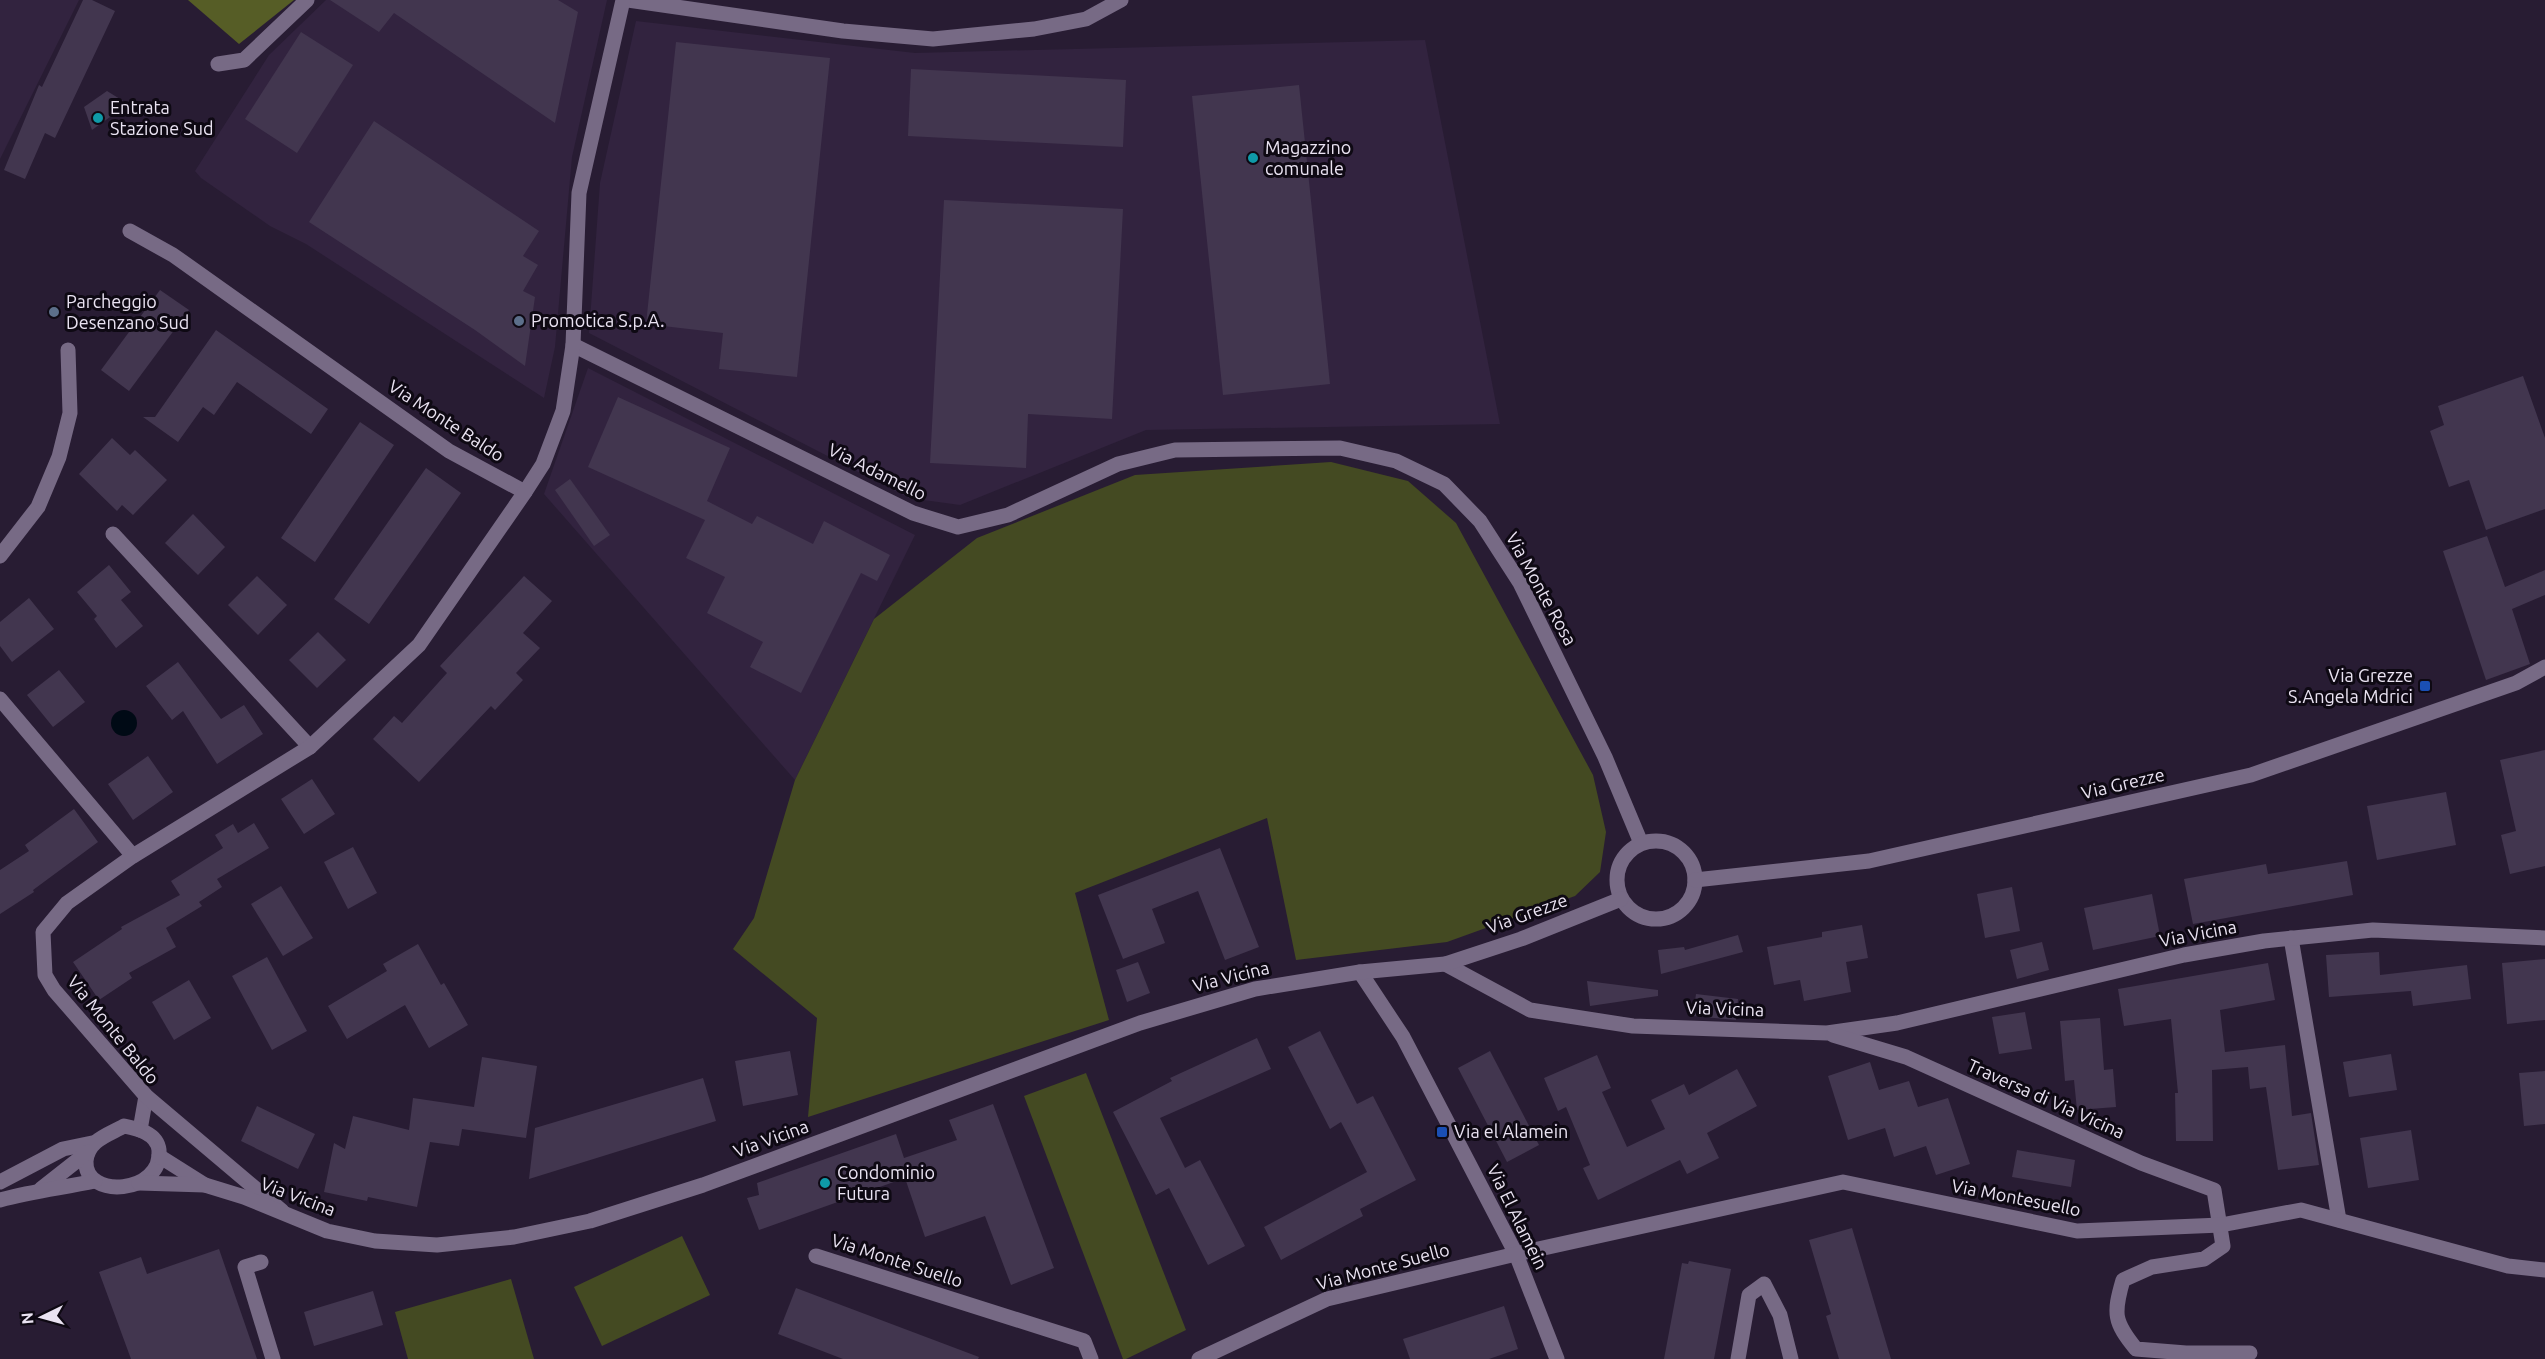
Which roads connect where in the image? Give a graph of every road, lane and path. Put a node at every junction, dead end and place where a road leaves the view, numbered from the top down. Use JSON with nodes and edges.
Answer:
{"nodes":[{"id":1,"x":307,"y":0,"type":"edge"},
{"id":2,"x":623,"y":0,"type":"edge"},
{"id":3,"x":628,"y":0,"type":"edge"},
{"id":4,"x":1121,"y":0,"type":"edge"},
{"id":5,"x":218,"y":64,"type":"dead end"},
{"id":6,"x":130,"y":231,"type":"dead end"},
{"id":7,"x":573,"y":345,"type":"junction"},
{"id":8,"x":68,"y":350,"type":"dead end"},
{"id":9,"x":1175,"y":450,"type":"joint"},
{"id":10,"x":525,"y":492,"type":"junction"},
{"id":11,"x":113,"y":534,"type":"dead end"},
{"id":12,"x":0,"y":556,"type":"edge"},
{"id":13,"x":2545,"y":667,"type":"edge"},
{"id":14,"x":0,"y":699,"type":"edge"},
{"id":15,"x":310,"y":747,"type":"junction"},
{"id":16,"x":1641,"y":843,"type":"junction"},
{"id":17,"x":133,"y":856,"type":"junction"},
{"id":18,"x":1695,"y":880,"type":"junction"},
{"id":19,"x":1621,"y":899,"type":"junction"},
{"id":20,"x":2291,"y":938,"type":"junction"},
{"id":21,"x":2545,"y":938,"type":"edge"},
{"id":22,"x":1445,"y":964,"type":"junction"},
{"id":23,"x":1360,"y":972,"type":"junction"},
{"id":24,"x":1827,"y":1033,"type":"junction"},
{"id":25,"x":146,"y":1096,"type":"junction"},
{"id":26,"x":140,"y":1130,"type":"junction"},
{"id":27,"x":90,"y":1148,"type":"junction"},
{"id":28,"x":159,"y":1156,"type":"junction"},
{"id":29,"x":95,"y":1181,"type":"junction"},
{"id":30,"x":0,"y":1182,"type":"edge"},
{"id":31,"x":139,"y":1183,"type":"junction"},
{"id":32,"x":205,"y":1185,"type":"junction"},
{"id":33,"x":41,"y":1189,"type":"junction"},
{"id":34,"x":0,"y":1200,"type":"edge"},
{"id":35,"x":285,"y":1213,"type":"junction"},
{"id":36,"x":2339,"y":1220,"type":"junction"},
{"id":37,"x":2221,"y":1225,"type":"junction"},
{"id":38,"x":1516,"y":1254,"type":"junction"},
{"id":39,"x":816,"y":1256,"type":"dead end"},
{"id":40,"x":261,"y":1262,"type":"dead end"},
{"id":41,"x":2545,"y":1270,"type":"edge"},
{"id":42,"x":2250,"y":1353,"type":"dead end"},
{"id":43,"x":273,"y":1359,"type":"edge"},
{"id":44,"x":1091,"y":1359,"type":"edge"},
{"id":45,"x":1199,"y":1359,"type":"edge"},
{"id":46,"x":1557,"y":1359,"type":"edge"},
{"id":47,"x":1738,"y":1359,"type":"edge"},
{"id":48,"x":1791,"y":1359,"type":"edge"}],
"edges":[{"from":1,"to":5,"type":"street"},
{"from":2,"to":7,"type":"street"},
{"from":3,"to":4,"type":"street"},
{"from":6,"to":10,"type":"street","name":"Via Monte Baldo"},
{"from":7,"to":9,"type":"street","name":"Via Adamello"},
{"from":7,"to":10,"type":"street"},
{"from":8,"to":12,"type":"street"},
{"from":9,"to":16,"type":"street","name":"Via Monte Rosa"},
{"from":10,"to":15,"type":"street","name":"Via Monte Baldo"},
{"from":11,"to":15,"type":"street"},
{"from":13,"to":18,"type":"street","name":"Via Grezze"},
{"from":14,"to":17,"type":"street"},
{"from":15,"to":17,"type":"street","name":"Via Monte Baldo"},
{"from":16,"to":18,"type":"street"},
{"from":16,"to":19,"type":"street"},
{"from":17,"to":25,"type":"street","name":"Via Monte Baldo"},
{"from":18,"to":19,"type":"street"},
{"from":19,"to":22,"type":"street","name":"Via Grezze"},
{"from":20,"to":21,"type":"street","name":"Via Vicina"},
{"from":20,"to":24,"type":"street","name":"Via Vicina"},
{"from":20,"to":36,"type":"street"},
{"from":22,"to":23,"type":"street","name":"Via Vicina"},
{"from":22,"to":24,"type":"street","name":"Via Vicina"},
{"from":23,"to":35,"type":"street","name":"Via Vicina"},
{"from":23,"to":38,"type":"street","name":"Via El Alamein"},
{"from":24,"to":37,"type":"street","name":"Traversa di Via Vicina"},
{"from":25,"to":26,"type":"street","name":"Via Monte Baldo"},
{"from":25,"to":35,"type":"street"},
{"from":26,"to":27,"type":"street"},
{"from":26,"to":28,"type":"street"},
{"from":27,"to":29,"type":"street"},
{"from":27,"to":30,"type":"street"},
{"from":27,"to":33,"type":"street"},
{"from":28,"to":31,"type":"street"},
{"from":28,"to":32,"type":"street","name":"Via Vicina"},
{"from":29,"to":31,"type":"street"},
{"from":29,"to":33,"type":"street"},
{"from":31,"to":32,"type":"street","name":"Via Vicina"},
{"from":32,"to":35,"type":"street","name":"Via Vicina"},
{"from":33,"to":34,"type":"street"},
{"from":36,"to":37,"type":"street","name":"Via Montesuello"},
{"from":36,"to":41,"type":"street","name":"Via Montesuello"},
{"from":37,"to":38,"type":"street","name":"Via Montesuello"},
{"from":37,"to":42,"type":"street"},
{"from":38,"to":45,"type":"street","name":"Via Monte Suello"},
{"from":38,"to":46,"type":"street","name":"Via El Alamein"},
{"from":39,"to":44,"type":"street","name":"Via Monte Suello"},
{"from":40,"to":43,"type":"street"},
{"from":47,"to":48,"type":"street"}]}
